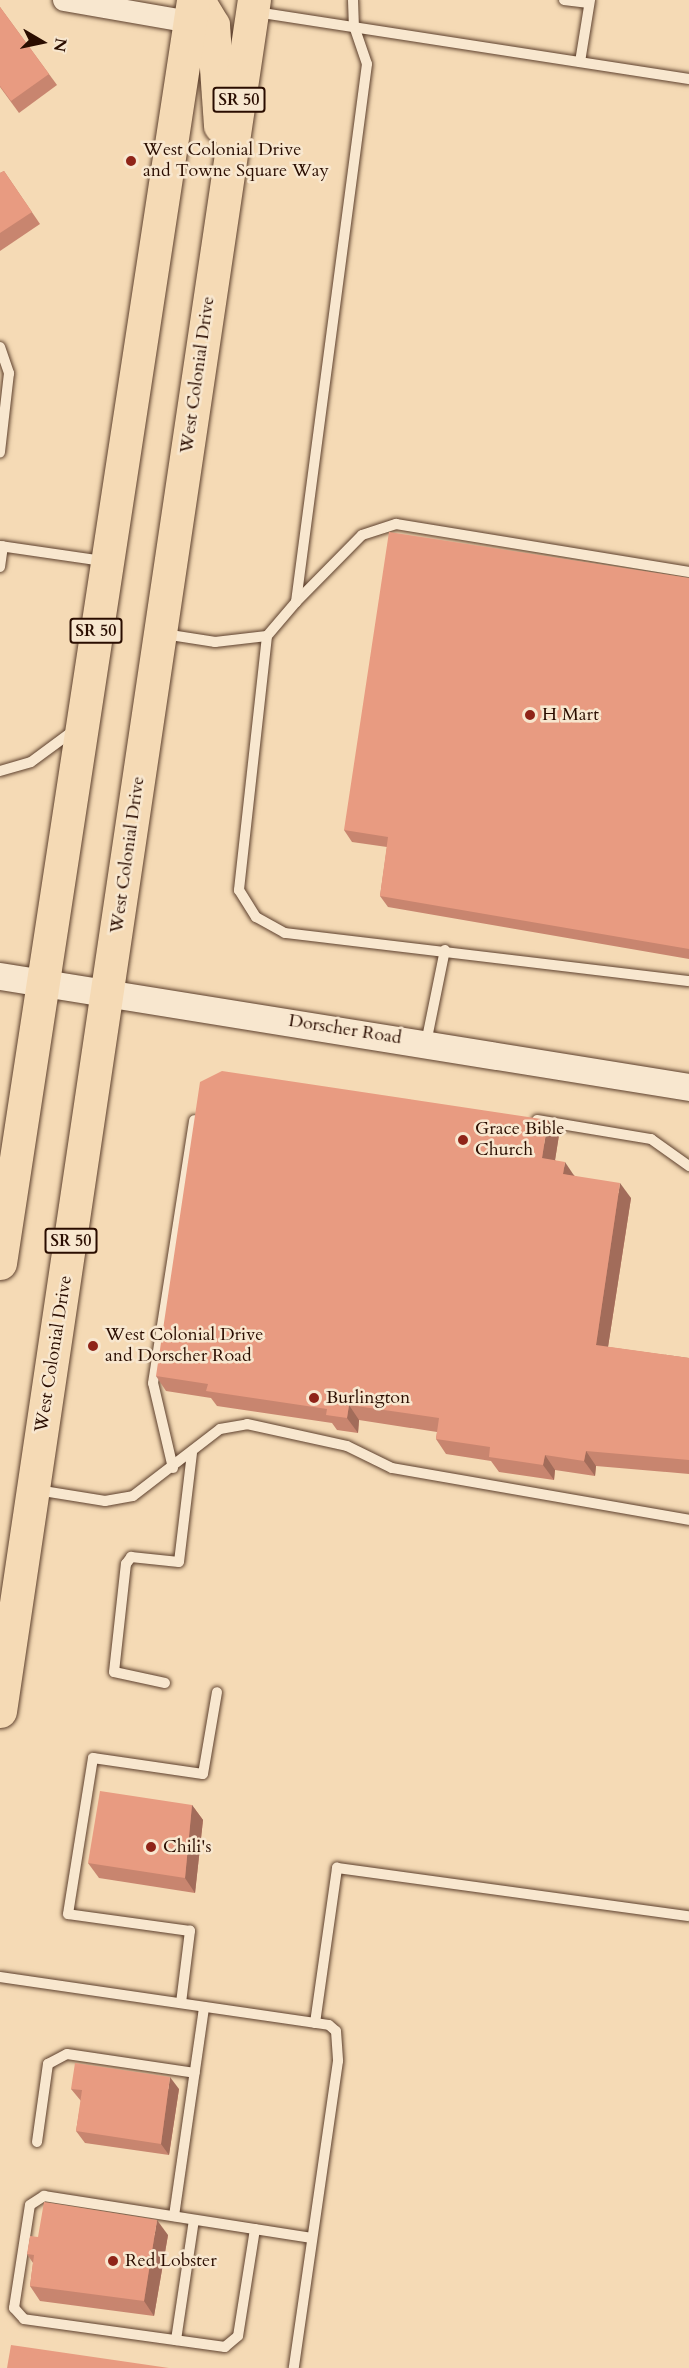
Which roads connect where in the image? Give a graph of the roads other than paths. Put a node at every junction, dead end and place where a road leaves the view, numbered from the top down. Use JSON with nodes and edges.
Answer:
{"nodes":[{"id":1,"x":64,"y":0,"type":"edge"},
{"id":2,"x":353,"y":0,"type":"edge"},
{"id":3,"x":564,"y":0,"type":"edge"},
{"id":4,"x":589,"y":2,"type":"edge"},
{"id":5,"x":250,"y":4,"type":"edge"},
{"id":6,"x":194,"y":7,"type":"edge"},
{"id":7,"x":354,"y":26,"type":"junction"},
{"id":8,"x":580,"y":62,"type":"junction"},
{"id":9,"x":689,"y":79,"type":"edge"},
{"id":10,"x":223,"y":200,"type":"junction"},
{"id":11,"x":0,"y":347,"type":"edge"},
{"id":12,"x":0,"y":452,"type":"edge"},
{"id":13,"x":1,"y":546,"type":"edge"},
{"id":14,"x":107,"y":561,"type":"junction"},
{"id":15,"x":0,"y":567,"type":"edge"},
{"id":16,"x":689,"y":572,"type":"edge"},
{"id":17,"x":296,"y":602,"type":"junction"},
{"id":18,"x":160,"y":634,"type":"junction"},
{"id":19,"x":267,"y":636,"type":"junction"},
{"id":20,"x":82,"y":723,"type":"junction"},
{"id":21,"x":0,"y":771,"type":"edge"},
{"id":22,"x":445,"y":950,"type":"junction"},
{"id":23,"x":0,"y":976,"type":"edge"},
{"id":24,"x":689,"y":981,"type":"edge"},
{"id":25,"x":42,"y":982,"type":"junction"},
{"id":26,"x":108,"y":992,"type":"junction"},
{"id":27,"x":426,"y":1044,"type":"junction"},
{"id":28,"x":689,"y":1087,"type":"edge"},
{"id":29,"x":195,"y":1112,"type":"edge"},
{"id":30,"x":525,"y":1119,"type":"edge"},
{"id":31,"x":689,"y":1166,"type":"edge"},
{"id":32,"x":0,"y":1263,"type":"edge"},
{"id":33,"x":192,"y":1453,"type":"junction"},
{"id":34,"x":173,"y":1468,"type":"junction"},
{"id":35,"x":33,"y":1490,"type":"junction"},
{"id":36,"x":689,"y":1520,"type":"edge"},
{"id":37,"x":165,"y":1683,"type":"dead end"},
{"id":38,"x":217,"y":1692,"type":"dead end"},
{"id":39,"x":0,"y":1711,"type":"edge"},
{"id":40,"x":689,"y":1916,"type":"edge"},
{"id":41,"x":0,"y":1977,"type":"edge"},
{"id":42,"x":181,"y":2003,"type":"junction"},
{"id":43,"x":204,"y":2007,"type":"junction"},
{"id":44,"x":315,"y":2023,"type":"junction"},
{"id":45,"x":195,"y":2073,"type":"junction"},
{"id":46,"x":37,"y":2142,"type":"dead end"},
{"id":47,"x":174,"y":2216,"type":"junction"},
{"id":48,"x":194,"y":2220,"type":"junction"},
{"id":49,"x":255,"y":2229,"type":"junction"},
{"id":50,"x":312,"y":2238,"type":"junction"},
{"id":51,"x":176,"y":2340,"type":"junction"},
{"id":52,"x":294,"y":2368,"type":"edge"}],
"edges":[{"from":1,"to":6,"type":"street"},
{"from":2,"to":7,"type":"lane"},
{"from":3,"to":4,"type":"lane"},
{"from":4,"to":8,"type":"lane"},
{"from":5,"to":7,"type":"lane"},
{"from":5,"to":10,"type":"highway","name":"West Colonial Drive","number":"SR 50"},
{"from":6,"to":10,"type":"highway"},
{"from":6,"to":14,"type":"highway","number":"SR 50"},
{"from":7,"to":8,"type":"lane"},
{"from":7,"to":17,"type":"lane"},
{"from":8,"to":9,"type":"lane"},
{"from":10,"to":18,"type":"highway","name":"West Colonial Drive","number":"SR 50"},
{"from":11,"to":12,"type":"lane"},
{"from":13,"to":14,"type":"lane"},
{"from":13,"to":15,"type":"lane"},
{"from":14,"to":20,"type":"highway","number":"SR 50"},
{"from":16,"to":17,"type":"lane"},
{"from":17,"to":19,"type":"lane"},
{"from":18,"to":19,"type":"lane"},
{"from":18,"to":26,"type":"highway","name":"West Colonial Drive","number":"SR 50"},
{"from":19,"to":22,"type":"lane"},
{"from":20,"to":21,"type":"lane"},
{"from":20,"to":25,"type":"highway","number":"SR 50"},
{"from":22,"to":24,"type":"lane"},
{"from":22,"to":27,"type":"lane"},
{"from":23,"to":25,"type":"street","name":"Dorscher Road"},
{"from":25,"to":26,"type":"street","name":"Dorscher Road"},
{"from":25,"to":32,"type":"highway","number":"SR 50"},
{"from":26,"to":27,"type":"street","name":"Dorscher Road"},
{"from":26,"to":35,"type":"highway","name":"West Colonial Drive","number":"SR 50"},
{"from":27,"to":28,"type":"street","name":"Dorscher Road"},
{"from":29,"to":34,"type":"lane"},
{"from":30,"to":31,"type":"lane"},
{"from":33,"to":34,"type":"lane"},
{"from":33,"to":36,"type":"lane"},
{"from":33,"to":37,"type":"lane"},
{"from":34,"to":35,"type":"lane"},
{"from":35,"to":39,"type":"highway","name":"West Colonial Drive","number":"SR 50"},
{"from":38,"to":42,"type":"lane"},
{"from":40,"to":44,"type":"lane"},
{"from":41,"to":42,"type":"lane"},
{"from":42,"to":43,"type":"lane"},
{"from":43,"to":44,"type":"lane"},
{"from":43,"to":45,"type":"lane"},
{"from":44,"to":50,"type":"lane"},
{"from":45,"to":46,"type":"lane"},
{"from":45,"to":47,"type":"lane"},
{"from":47,"to":48,"type":"lane"},
{"from":47,"to":51,"type":"lane"},
{"from":48,"to":49,"type":"lane"},
{"from":48,"to":51,"type":"lane"},
{"from":49,"to":50,"type":"lane"},
{"from":49,"to":51,"type":"lane"},
{"from":50,"to":52,"type":"lane"}]}
